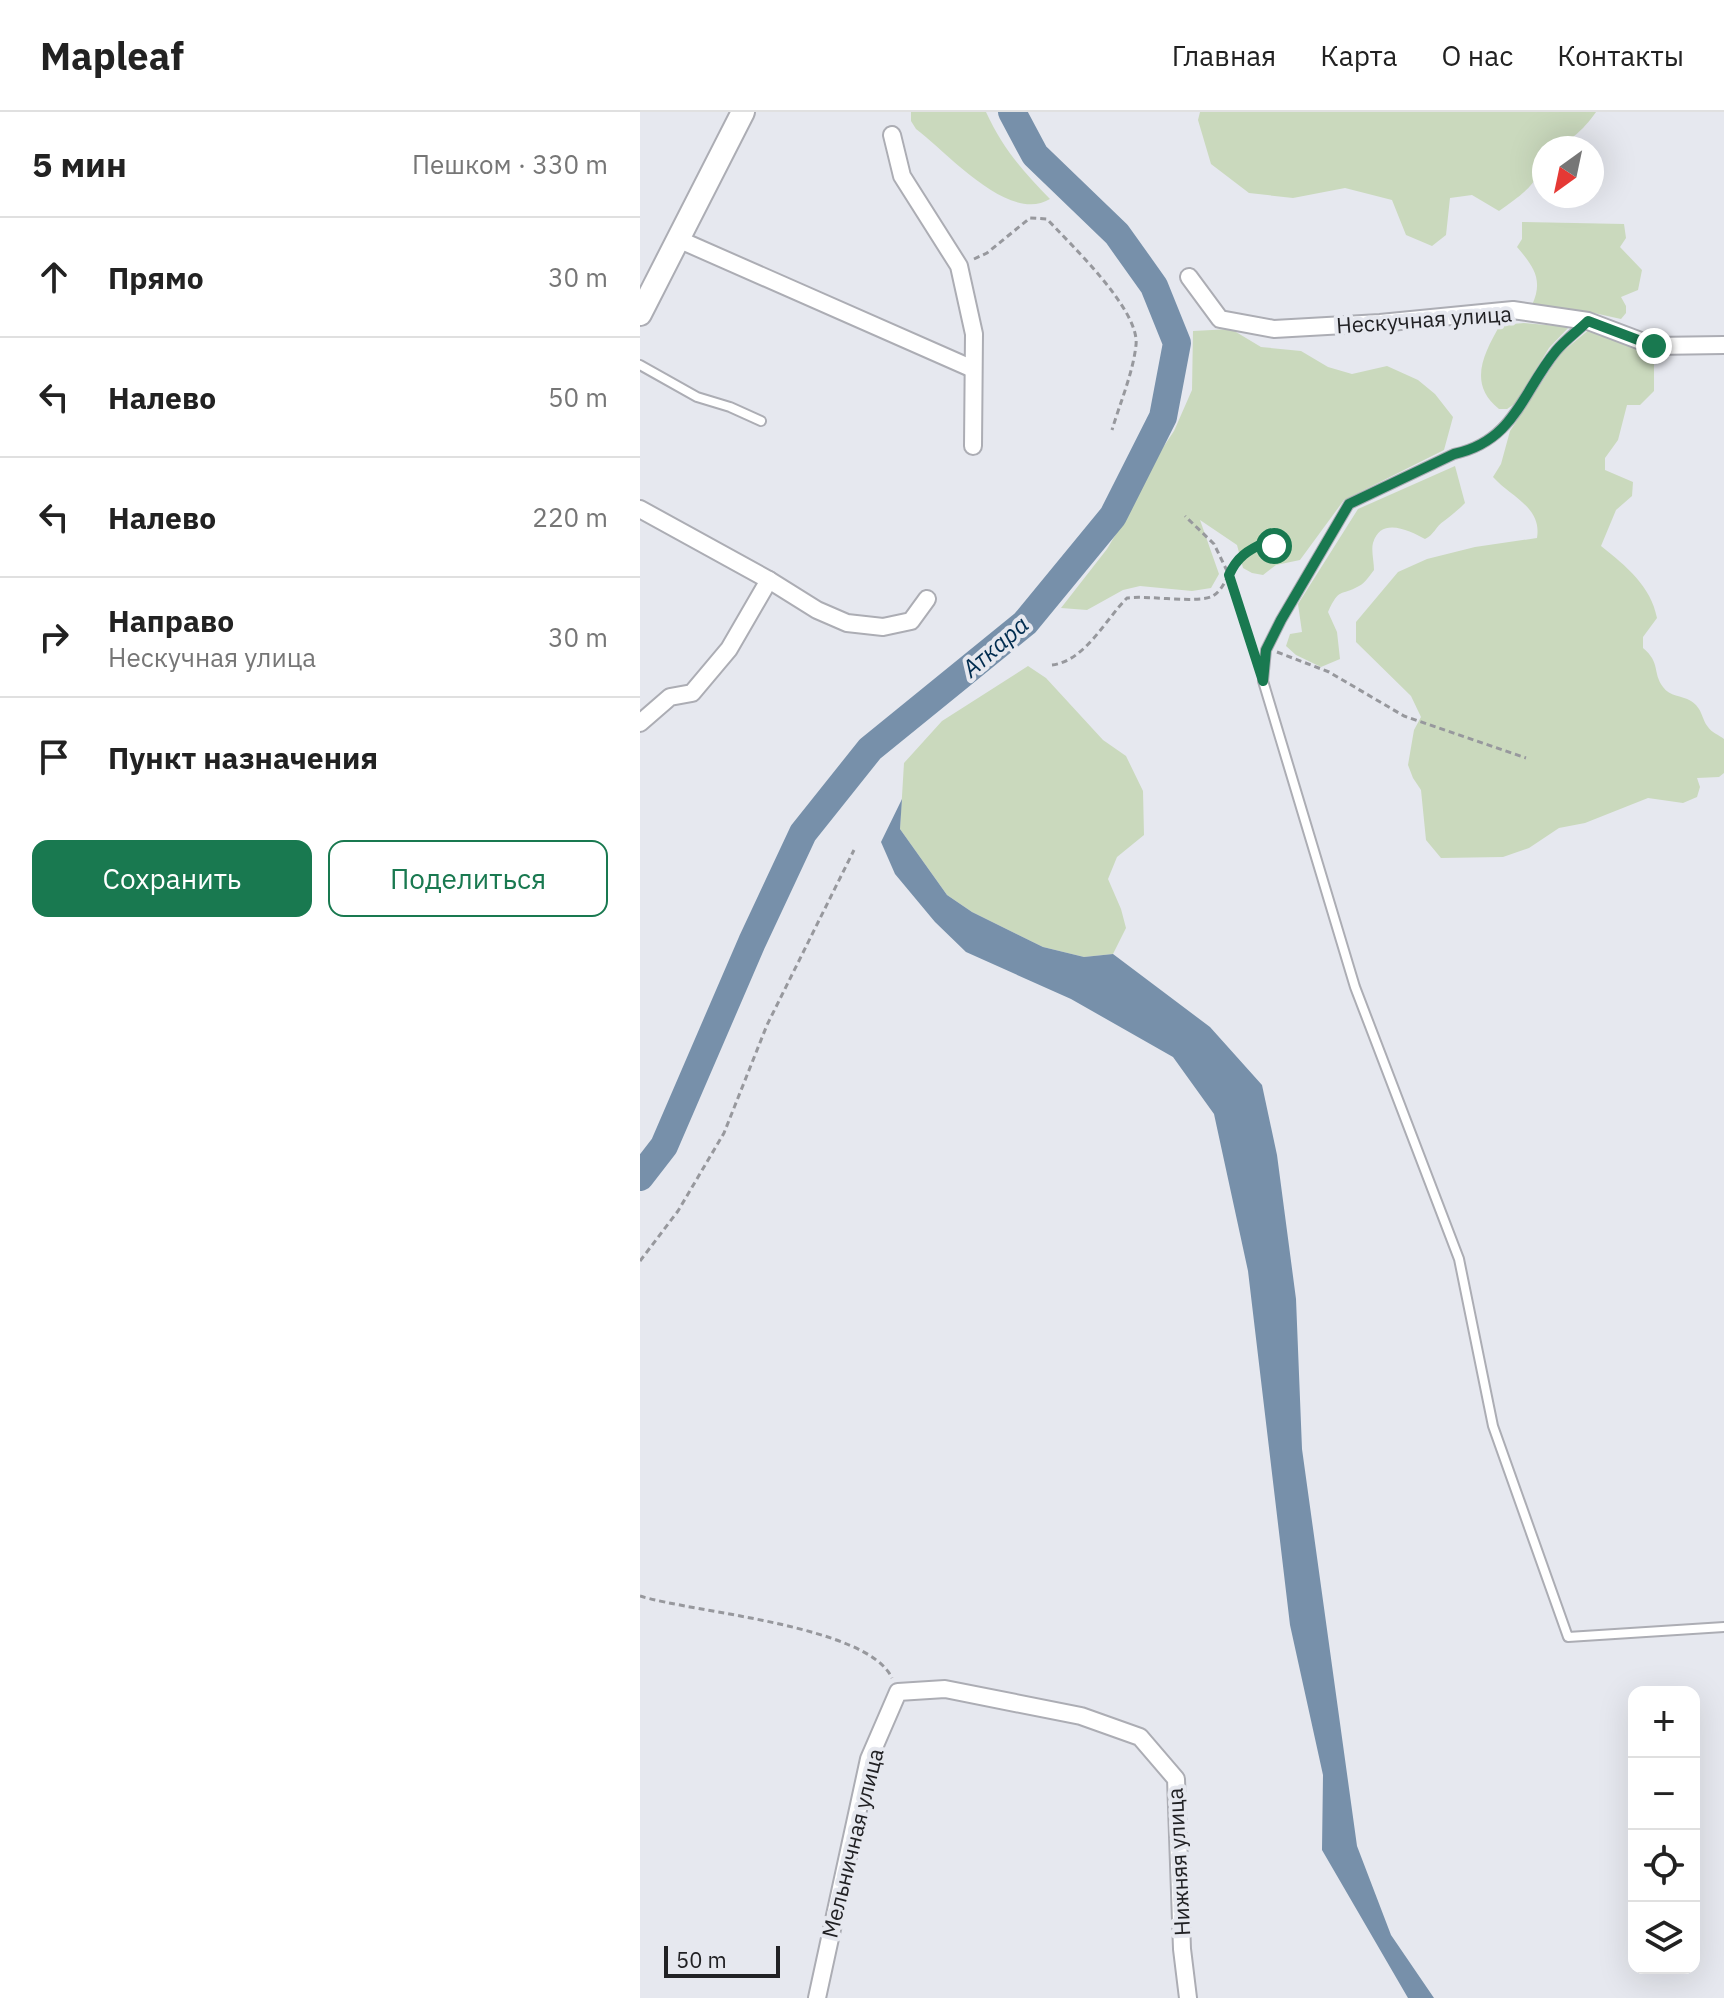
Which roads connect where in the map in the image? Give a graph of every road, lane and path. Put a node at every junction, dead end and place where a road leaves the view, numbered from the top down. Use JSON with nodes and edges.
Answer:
{"nodes":[{"id":1,"x":743,"y":112,"type":"edge"},
{"id":2,"x":892,"y":135,"type":"dead end"},
{"id":3,"x":680,"y":240,"type":"junction"},
{"id":4,"x":959,"y":266,"type":"junction"},
{"id":5,"x":1189,"y":277,"type":"dead end"},
{"id":6,"x":640,"y":314,"type":"edge"},
{"id":7,"x":1588,"y":321,"type":"junction"},
{"id":8,"x":1724,"y":345,"type":"edge"},
{"id":9,"x":640,"y":365,"type":"edge"},
{"id":10,"x":973,"y":369,"type":"junction"},
{"id":11,"x":761,"y":421,"type":"dead end"},
{"id":12,"x":1112,"y":430,"type":"dead end"},
{"id":13,"x":973,"y":446,"type":"dead end"},
{"id":14,"x":640,"y":509,"type":"edge"},
{"id":15,"x":1185,"y":516,"type":"dead end"},
{"id":16,"x":1274,"y":546,"type":"dead end"},
{"id":17,"x":1229,"y":575,"type":"junction"},
{"id":18,"x":769,"y":580,"type":"junction"},
{"id":19,"x":927,"y":599,"type":"dead end"},
{"id":20,"x":1266,"y":650,"type":"junction"},
{"id":21,"x":1052,"y":665,"type":"dead end"},
{"id":22,"x":1263,"y":681,"type":"junction"},
{"id":23,"x":640,"y":723,"type":"edge"},
{"id":24,"x":1526,"y":758,"type":"dead end"},
{"id":25,"x":854,"y":850,"type":"dead end"},
{"id":26,"x":640,"y":1261,"type":"edge"},
{"id":27,"x":640,"y":1596,"type":"edge"},
{"id":28,"x":1724,"y":1627,"type":"edge"},
{"id":29,"x":898,"y":1692,"type":"junction"},
{"id":30,"x":817,"y":1998,"type":"edge"},
{"id":31,"x":1188,"y":1998,"type":"edge"}],
"edges":[{"from":1,"to":3,"type":"street"},
{"from":2,"to":4,"type":"street"},
{"from":3,"to":6,"type":"street"},
{"from":3,"to":10,"type":"street"},
{"from":4,"to":10,"type":"street"},
{"from":4,"to":12,"type":"path"},
{"from":5,"to":7,"type":"street","name":"Нескучная улица"},
{"from":7,"to":8,"type":"street","name":"Нескучная улица"},
{"from":7,"to":20,"type":"lane"},
{"from":9,"to":11,"type":"lane"},
{"from":10,"to":13,"type":"street"},
{"from":14,"to":18,"type":"street"},
{"from":15,"to":17,"type":"path"},
{"from":16,"to":17,"type":"path"},
{"from":17,"to":21,"type":"path"},
{"from":17,"to":22,"type":"path"},
{"from":18,"to":19,"type":"street"},
{"from":18,"to":23,"type":"street"},
{"from":20,"to":22,"type":"lane"},
{"from":20,"to":24,"type":"path"},
{"from":22,"to":28,"type":"lane"},
{"from":25,"to":26,"type":"path"},
{"from":27,"to":29,"type":"path"},
{"from":29,"to":30,"type":"street","name":"Мельничная улица"},
{"from":29,"to":31,"type":"street","name":"Нижняя улица"}]}
